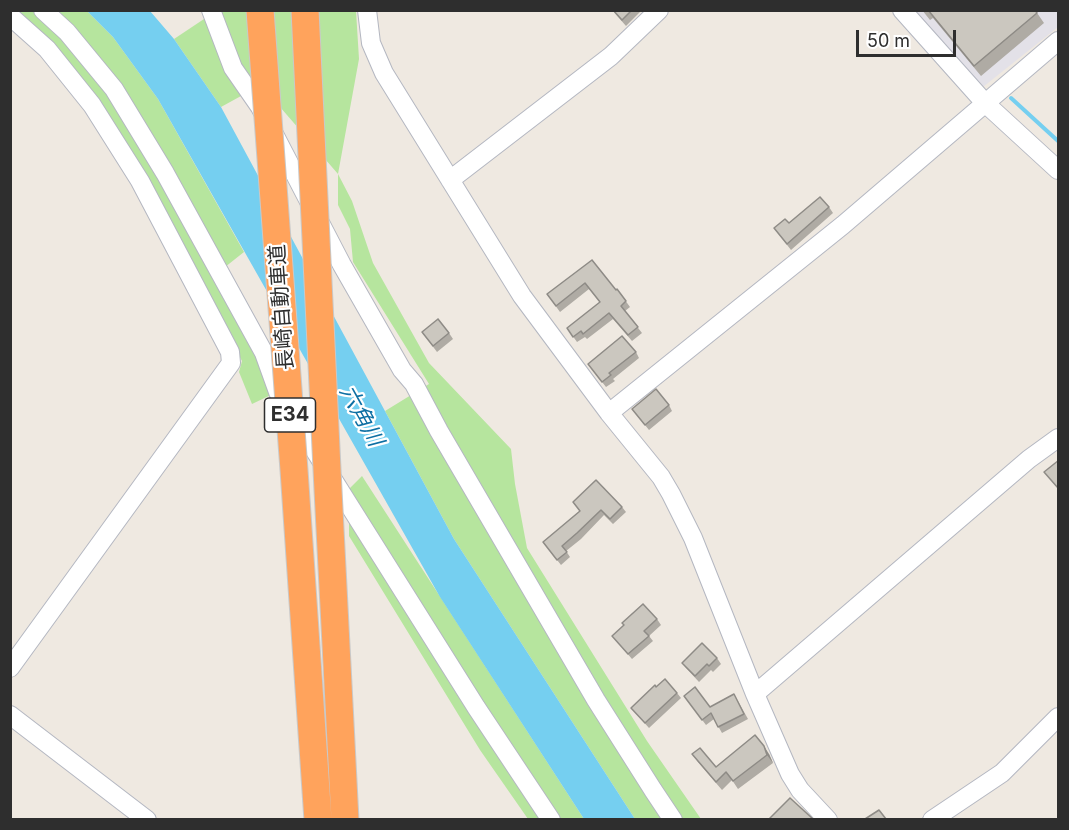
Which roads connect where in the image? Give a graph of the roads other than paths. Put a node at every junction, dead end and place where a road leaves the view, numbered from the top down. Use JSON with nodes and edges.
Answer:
{"nodes":[{"id":1,"x":43,"y":10,"type":"edge"},
{"id":2,"x":212,"y":10,"type":"edge"},
{"id":3,"x":260,"y":10,"type":"edge"},
{"id":4,"x":305,"y":10,"type":"edge"},
{"id":5,"x":367,"y":10,"type":"edge"},
{"id":6,"x":659,"y":10,"type":"edge"},
{"id":7,"x":902,"y":10,"type":"edge"},
{"id":8,"x":10,"y":16,"type":"edge"},
{"id":9,"x":1059,"y":41,"type":"edge"},
{"id":10,"x":985,"y":103,"type":"junction"},
{"id":11,"x":1059,"y":170,"type":"edge"},
{"id":12,"x":450,"y":180,"type":"junction"},
{"id":13,"x":609,"y":413,"type":"junction"},
{"id":14,"x":1059,"y":438,"type":"edge"},
{"id":15,"x":10,"y":668,"type":"edge"},
{"id":16,"x":755,"y":694,"type":"junction"},
{"id":17,"x":10,"y":715,"type":"edge"},
{"id":18,"x":1059,"y":717,"type":"edge"},
{"id":19,"x":147,"y":819,"type":"edge"},
{"id":20,"x":318,"y":819,"type":"edge"},
{"id":21,"x":345,"y":819,"type":"edge"},
{"id":22,"x":551,"y":819,"type":"edge"},
{"id":23,"x":673,"y":819,"type":"edge"},
{"id":24,"x":828,"y":819,"type":"edge"},
{"id":25,"x":932,"y":819,"type":"edge"}],
"edges":[{"from":1,"to":22,"type":"street"},
{"from":2,"to":23,"type":"street"},
{"from":3,"to":20,"type":"highway","name":"長崎自動車道","number":"E34","bridge":true},
{"from":4,"to":21,"type":"highway","name":"長崎自動車道","number":"E34","bridge":true},
{"from":5,"to":12,"type":"street"},
{"from":6,"to":12,"type":"street"},
{"from":7,"to":10,"type":"street"},
{"from":8,"to":15,"type":"street"},
{"from":9,"to":10,"type":"street"},
{"from":10,"to":11,"type":"street"},
{"from":10,"to":13,"type":"street"},
{"from":12,"to":13,"type":"street"},
{"from":13,"to":16,"type":"street"},
{"from":14,"to":16,"type":"street"},
{"from":16,"to":24,"type":"street"},
{"from":17,"to":19,"type":"street"},
{"from":18,"to":25,"type":"street"}]}
